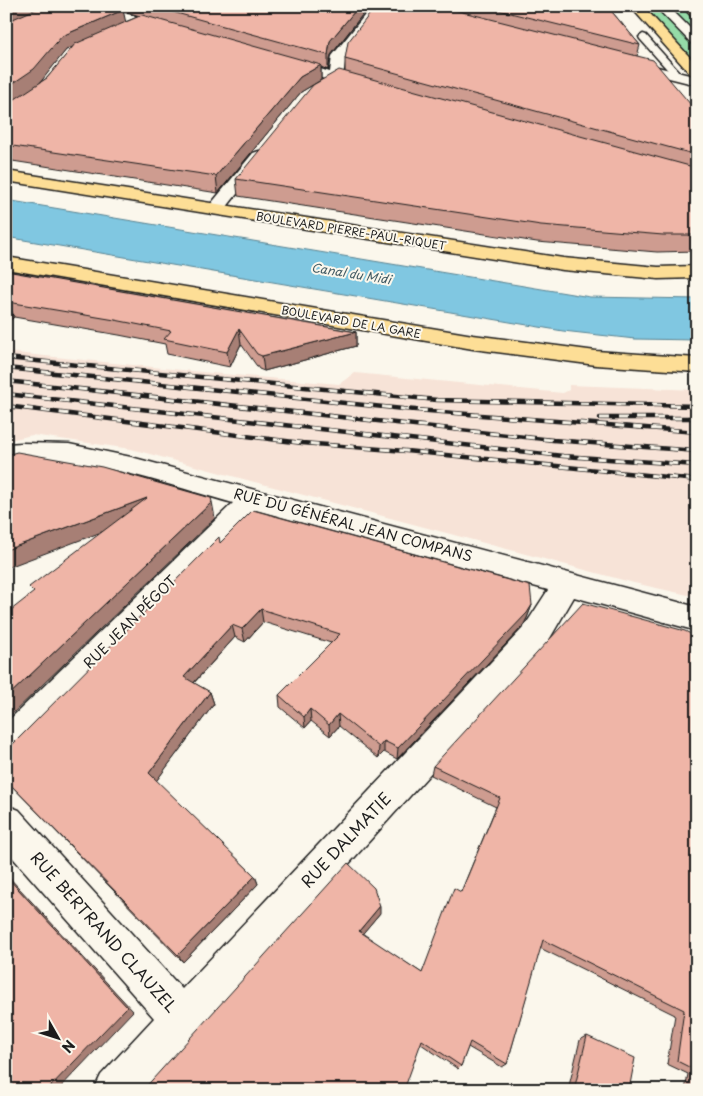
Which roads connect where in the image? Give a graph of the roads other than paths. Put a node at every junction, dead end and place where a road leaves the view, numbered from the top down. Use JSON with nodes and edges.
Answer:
{"nodes":[{"id":1,"x":84,"y":6,"type":"edge"},
{"id":2,"x":378,"y":6,"type":"edge"},
{"id":3,"x":636,"y":6,"type":"edge"},
{"id":4,"x":661,"y":6,"type":"edge"},
{"id":5,"x":688,"y":6,"type":"edge"},
{"id":6,"x":697,"y":15,"type":"edge"},
{"id":7,"x":144,"y":22,"type":"junction"},
{"id":8,"x":127,"y":29,"type":"edge"},
{"id":9,"x":180,"y":32,"type":"edge"},
{"id":10,"x":644,"y":38,"type":"dead end"},
{"id":11,"x":697,"y":42,"type":"edge"},
{"id":12,"x":270,"y":58,"type":"edge"},
{"id":13,"x":613,"y":59,"type":"edge"},
{"id":14,"x":697,"y":73,"type":"edge"},
{"id":15,"x":677,"y":75,"type":"junction"},
{"id":16,"x":336,"y":79,"type":"junction"},
{"id":17,"x":697,"y":81,"type":"edge"},
{"id":18,"x":318,"y":88,"type":"edge"},
{"id":19,"x":381,"y":92,"type":"edge"},
{"id":20,"x":270,"y":143,"type":"edge"},
{"id":21,"x":6,"y":176,"type":"edge"},
{"id":22,"x":216,"y":209,"type":"junction"},
{"id":23,"x":6,"y":263,"type":"edge"},
{"id":24,"x":697,"y":272,"type":"edge"},
{"id":25,"x":697,"y":365,"type":"edge"},
{"id":26,"x":6,"y":454,"type":"edge"},
{"id":27,"x":251,"y":497,"type":"junction"},
{"id":28,"x":566,"y":583,"type":"junction"},
{"id":29,"x":697,"y":620,"type":"edge"},
{"id":30,"x":6,"y":746,"type":"edge"},
{"id":31,"x":6,"y":823,"type":"edge"},
{"id":32,"x":181,"y":1018,"type":"junction"},
{"id":33,"x":116,"y":1090,"type":"edge"}],
"edges":[{"from":1,"to":7,"type":"street"},
{"from":2,"to":16,"type":"street"},
{"from":3,"to":14,"type":"main road"},
{"from":4,"to":11,"type":"street"},
{"from":5,"to":6,"type":"main road"},
{"from":7,"to":8,"type":"street"},
{"from":7,"to":9,"type":"street"},
{"from":10,"to":15,"type":"lane"},
{"from":12,"to":16,"type":"street"},
{"from":13,"to":15,"type":"street"},
{"from":15,"to":17,"type":"street"},
{"from":16,"to":18,"type":"street"},
{"from":16,"to":19,"type":"street"},
{"from":20,"to":22,"type":"street"},
{"from":21,"to":22,"type":"main road","name":"BOULEVARD PIERRE-PAUL-RIQUET"},
{"from":22,"to":24,"type":"main road","name":"BOULEVARD PIERRE-PAUL-RIQUET"},
{"from":23,"to":25,"type":"main road","name":"BOULEVARD DE LA GARE"},
{"from":26,"to":27,"type":"street","name":"RUE DU GÉNÉRAL JEAN COMPANS"},
{"from":27,"to":28,"type":"street","name":"RUE DU GÉNÉRAL JEAN COMPANS"},
{"from":27,"to":30,"type":"street","name":"RUE JEAN PÉGOT"},
{"from":28,"to":29,"type":"street","name":"RUE DU GÉNÉRAL JEAN COMPANS"},
{"from":28,"to":32,"type":"street","name":"RUE DALMATIE"},
{"from":31,"to":32,"type":"street","name":"RUE BERTRAND CLAUZEL"},
{"from":32,"to":33,"type":"street","name":"RUE DALMATIE"}]}
